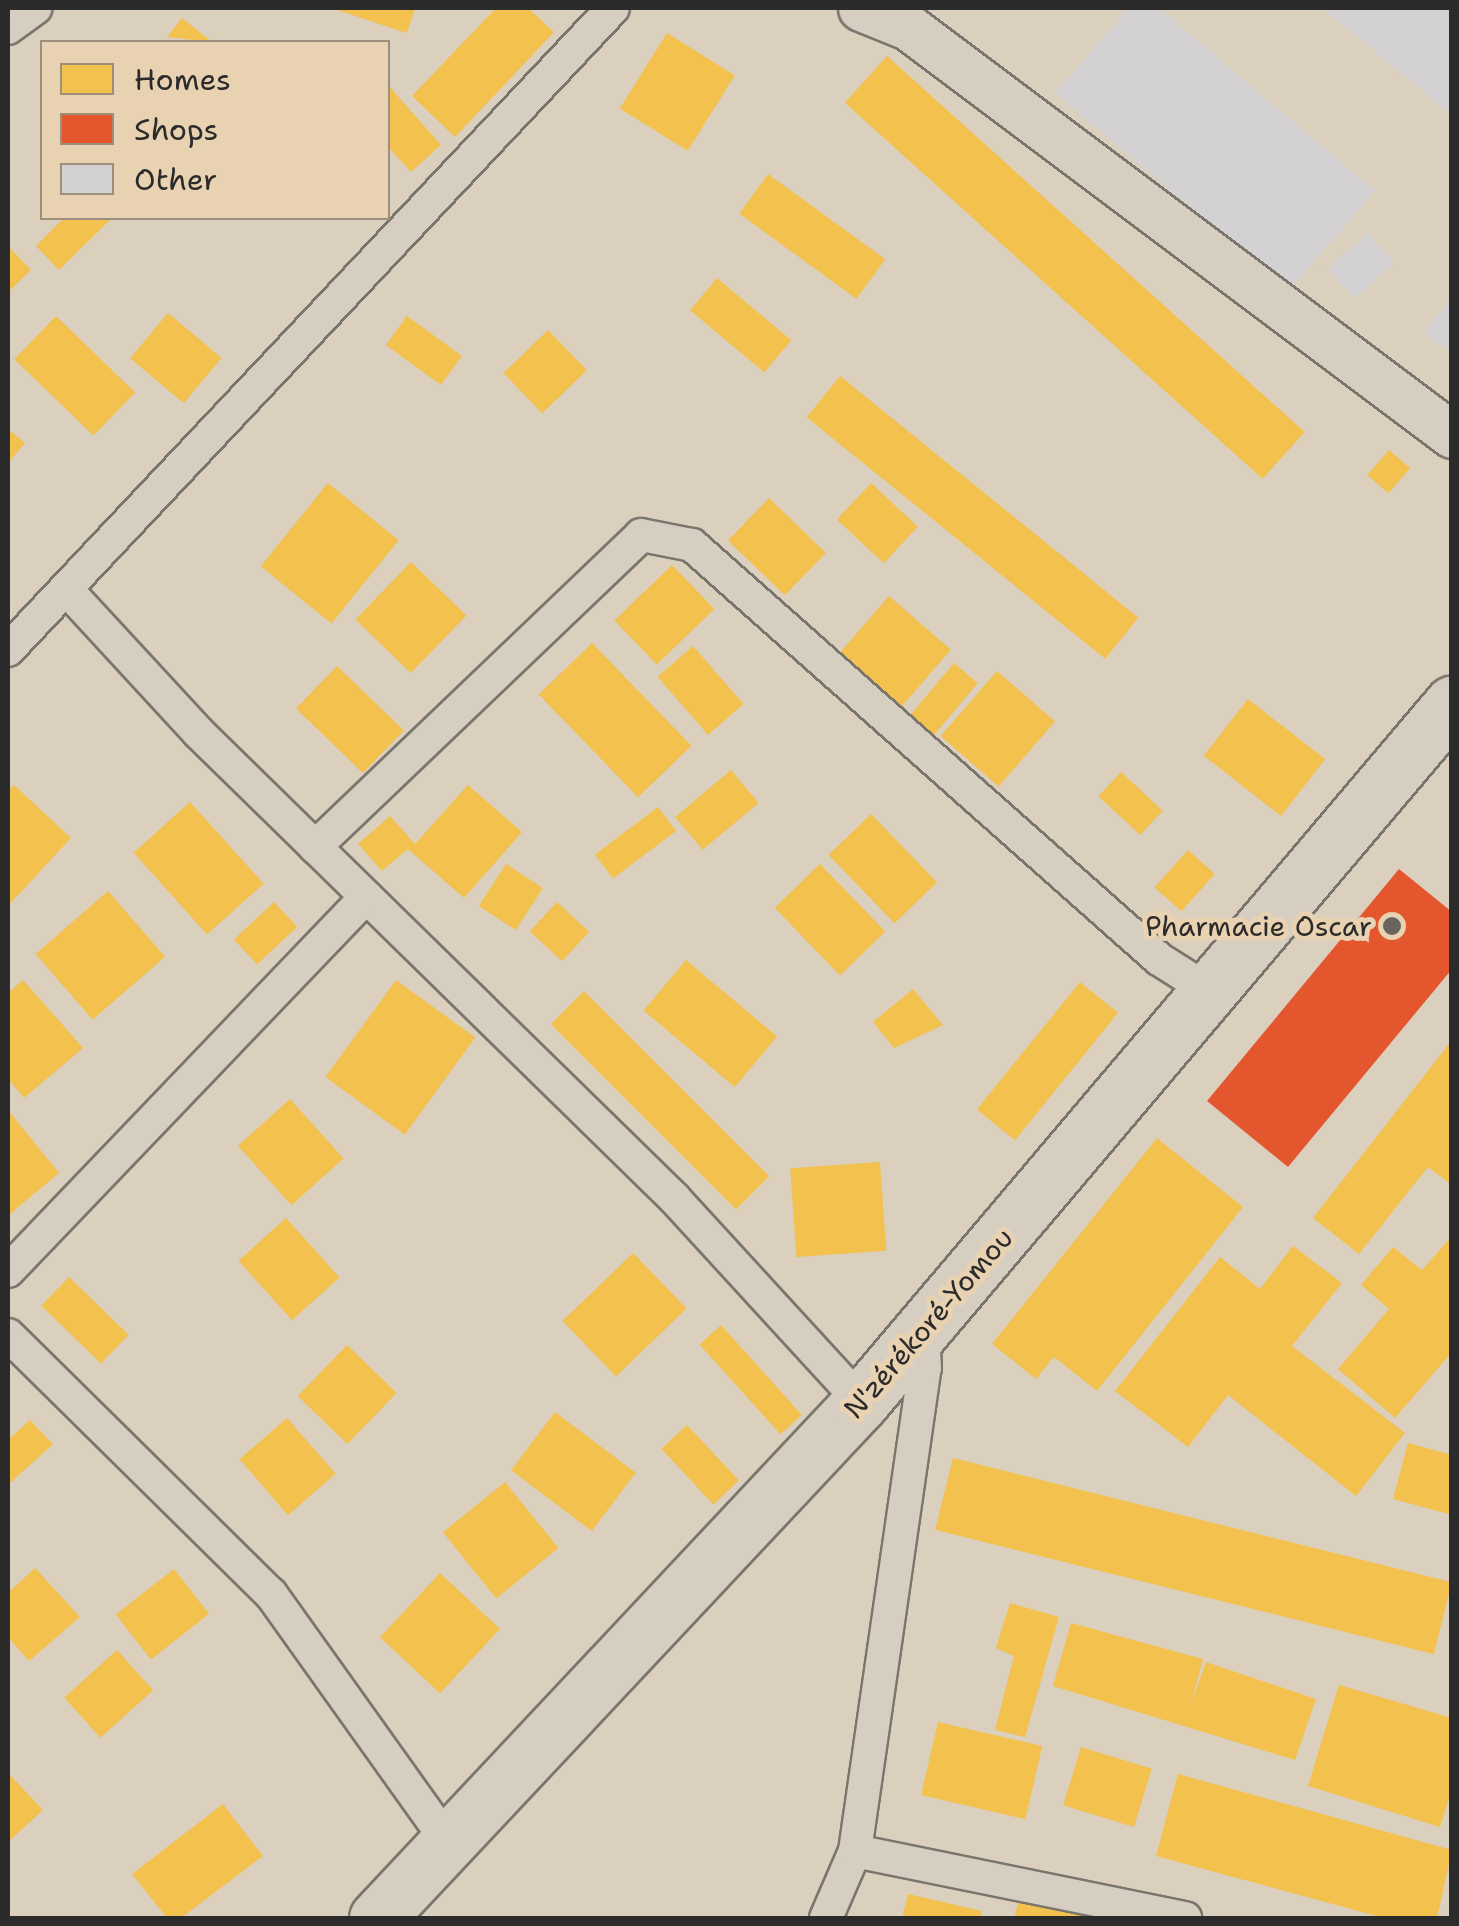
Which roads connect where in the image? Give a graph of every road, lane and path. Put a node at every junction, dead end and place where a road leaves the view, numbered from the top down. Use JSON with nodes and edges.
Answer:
{"nodes":[{"id":1,"x":36,"y":8,"type":"edge"},
{"id":2,"x":612,"y":8,"type":"edge"},
{"id":3,"x":860,"y":8,"type":"edge"},
{"id":4,"x":8,"y":28,"type":"edge"},
{"id":5,"x":1452,"y":434,"type":"edge"},
{"id":6,"x":68,"y":591,"type":"junction"},
{"id":7,"x":8,"y":650,"type":"edge"},
{"id":8,"x":1452,"y":704,"type":"edge"},
{"id":9,"x":316,"y":847,"type":"junction"},
{"id":10,"x":366,"y":897,"type":"junction"},
{"id":11,"x":1211,"y":992,"type":"junction"},
{"id":12,"x":8,"y":1271,"type":"edge"},
{"id":13,"x":923,"y":1329,"type":"junction"},
{"id":14,"x":8,"y":1335,"type":"edge"},
{"id":15,"x":861,"y":1402,"type":"junction"},
{"id":16,"x":450,"y":1844,"type":"junction"},
{"id":17,"x":855,"y":1852,"type":"junction"},
{"id":18,"x":377,"y":1918,"type":"edge"},
{"id":19,"x":826,"y":1918,"type":"edge"},
{"id":20,"x":1185,"y":1918,"type":"edge"}],
"edges":[{"from":1,"to":4,"type":"street"},
{"from":2,"to":6,"type":"street"},
{"from":3,"to":5,"type":"street"},
{"from":6,"to":7,"type":"street"},
{"from":6,"to":9,"type":"street"},
{"from":8,"to":11,"type":"highway","name":"N'zérékoré-Yomou"},
{"from":9,"to":10,"type":"street"},
{"from":9,"to":11,"type":"street"},
{"from":10,"to":12,"type":"street"},
{"from":10,"to":15,"type":"street"},
{"from":11,"to":13,"type":"highway","name":"N'zérékoré-Yomou"},
{"from":13,"to":15,"type":"highway","name":"N'zérékoré-Yomou"},
{"from":13,"to":17,"type":"street"},
{"from":14,"to":16,"type":"street"},
{"from":15,"to":16,"type":"highway","name":"N'zérékoré-Yomou"},
{"from":16,"to":18,"type":"highway","name":"N'zérékoré-Yomou"},
{"from":17,"to":19,"type":"street"},
{"from":17,"to":20,"type":"street"}]}
